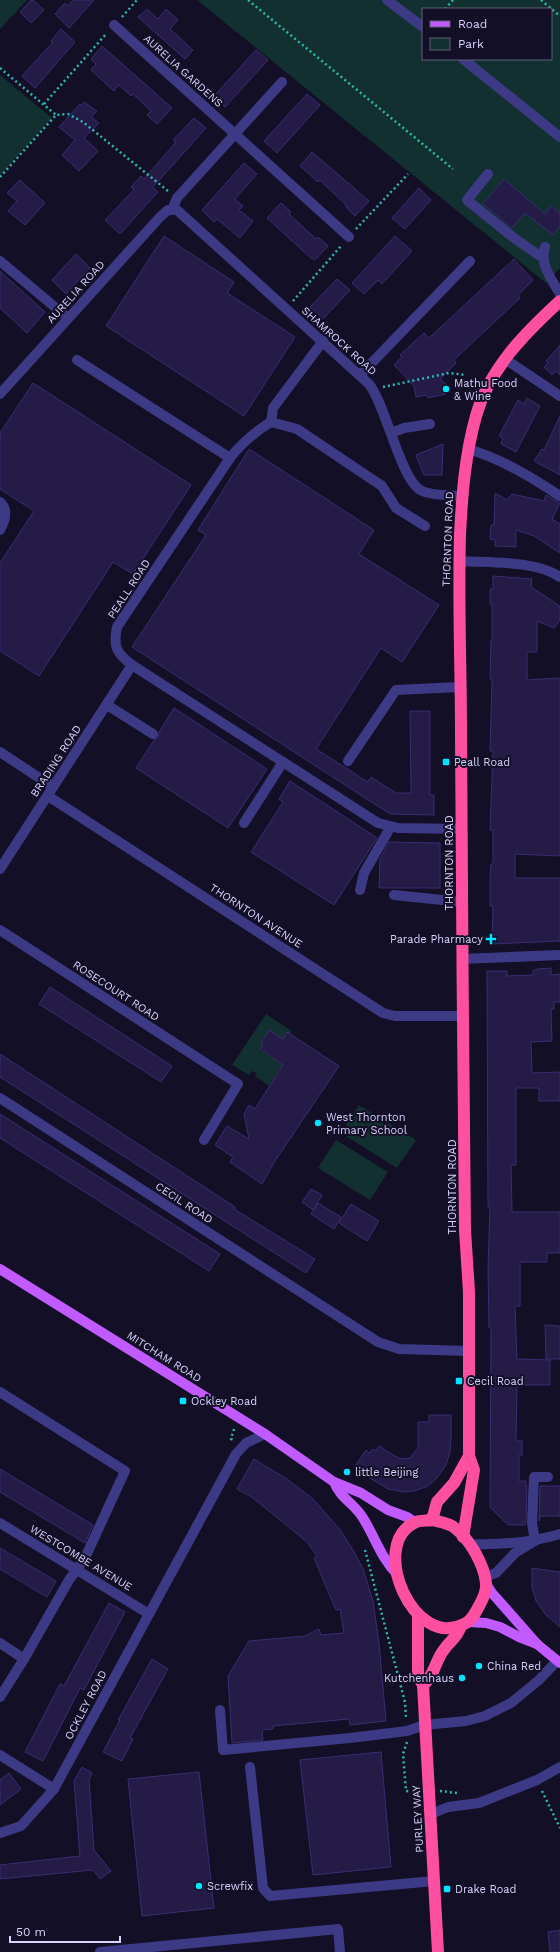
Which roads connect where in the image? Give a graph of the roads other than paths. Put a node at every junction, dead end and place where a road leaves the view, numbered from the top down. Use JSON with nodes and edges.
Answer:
{"nodes":[{"id":1,"x":387,"y":0,"type":"edge"},
{"id":2,"x":114,"y":25,"type":"road end"},
{"id":3,"x":422,"y":26,"type":"edge"},
{"id":4,"x":464,"y":60,"type":"edge"},
{"id":5,"x":282,"y":82,"type":"dead end"},
{"id":6,"x":235,"y":134,"type":"junction"},
{"id":7,"x":560,"y":137,"type":"edge"},
{"id":8,"x":488,"y":174,"type":"dead end"},
{"id":9,"x":172,"y":210,"type":"junction"},
{"id":10,"x":349,"y":237,"type":"road end"},
{"id":11,"x":545,"y":247,"type":"dead end"},
{"id":12,"x":542,"y":258,"type":"junction"},
{"id":13,"x":0,"y":261,"type":"edge"},
{"id":14,"x":470,"y":261,"type":"dead end"},
{"id":15,"x":560,"y":294,"type":"edge"},
{"id":16,"x":560,"y":301,"type":"edge"},
{"id":17,"x":68,"y":318,"type":"junction"},
{"id":18,"x":323,"y":341,"type":"junction"},
{"id":19,"x":505,"y":359,"type":"junction"},
{"id":20,"x":77,"y":360,"type":"dead end"},
{"id":21,"x":360,"y":375,"type":"junction"},
{"id":22,"x":2,"y":387,"type":"edge"},
{"id":23,"x":560,"y":396,"type":"edge"},
{"id":24,"x":271,"y":422,"type":"junction"},
{"id":25,"x":430,"y":424,"type":"dead end"},
{"id":26,"x":391,"y":433,"type":"junction"},
{"id":27,"x":468,"y":449,"type":"junction"},
{"id":28,"x":230,"y":458,"type":"junction"},
{"id":29,"x":462,"y":496,"type":"junction"},
{"id":30,"x":560,"y":496,"type":"edge"},
{"id":31,"x":0,"y":502,"type":"edge"},
{"id":32,"x":425,"y":526,"type":"dead end"},
{"id":33,"x":0,"y":530,"type":"edge"},
{"id":34,"x":459,"y":561,"type":"junction"},
{"id":35,"x":560,"y":577,"type":"edge"},
{"id":36,"x":132,"y":665,"type":"junction"},
{"id":37,"x":459,"y":687,"type":"junction"},
{"id":38,"x":106,"y":705,"type":"junction"},
{"id":39,"x":153,"y":734,"type":"dead end"},
{"id":40,"x":0,"y":752,"type":"edge"},
{"id":41,"x":283,"y":762,"type":"junction"},
{"id":42,"x":348,"y":762,"type":"dead end"},
{"id":43,"x":51,"y":791,"type":"junction"},
{"id":44,"x":244,"y":823,"type":"dead end"},
{"id":45,"x":390,"y":828,"type":"junction"},
{"id":46,"x":462,"y":828,"type":"junction"},
{"id":47,"x":0,"y":869,"type":"edge"},
{"id":48,"x":360,"y":890,"type":"dead end"},
{"id":49,"x":394,"y":895,"type":"dead end"},
{"id":50,"x":462,"y":902,"type":"junction"},
{"id":51,"x":0,"y":930,"type":"edge"},
{"id":52,"x":560,"y":955,"type":"edge"},
{"id":53,"x":462,"y":959,"type":"junction"},
{"id":54,"x":463,"y":1016,"type":"junction"},
{"id":55,"x":0,"y":1098,"type":"edge"},
{"id":56,"x":204,"y":1140,"type":"dead end"},
{"id":57,"x":0,"y":1269,"type":"edge"},
{"id":58,"x":469,"y":1351,"type":"junction"},
{"id":59,"x":0,"y":1392,"type":"edge"},
{"id":60,"x":265,"y":1434,"type":"junction"},
{"id":61,"x":469,"y":1456,"type":"junction"},
{"id":62,"x":548,"y":1477,"type":"dead end"},
{"id":63,"x":334,"y":1482,"type":"junction"},
{"id":64,"x":432,"y":1520,"type":"junction"},
{"id":65,"x":415,"y":1522,"type":"junction"},
{"id":66,"x":0,"y":1523,"type":"edge"},
{"id":67,"x":560,"y":1534,"type":"edge"},
{"id":68,"x":466,"y":1540,"type":"junction"},
{"id":69,"x":535,"y":1541,"type":"junction"},
{"id":70,"x":77,"y":1570,"type":"junction"},
{"id":71,"x":397,"y":1574,"type":"junction"},
{"id":72,"x":485,"y":1580,"type":"junction"},
{"id":73,"x":149,"y":1614,"type":"junction"},
{"id":74,"x":418,"y":1616,"type":"junction"},
{"id":75,"x":465,"y":1624,"type":"junction"},
{"id":76,"x":0,"y":1643,"type":"edge"},
{"id":77,"x":537,"y":1644,"type":"junction"},
{"id":78,"x":24,"y":1659,"type":"junction"},
{"id":79,"x":559,"y":1662,"type":"edge"},
{"id":80,"x":423,"y":1685,"type":"junction"},
{"id":81,"x":0,"y":1697,"type":"edge"},
{"id":82,"x":220,"y":1710,"type":"dead end"},
{"id":83,"x":424,"y":1725,"type":"junction"},
{"id":84,"x":0,"y":1755,"type":"edge"},
{"id":85,"x":250,"y":1767,"type":"dead end"},
{"id":86,"x":560,"y":1767,"type":"edge"},
{"id":87,"x":54,"y":1789,"type":"junction"},
{"id":88,"x":431,"y":1814,"type":"junction"},
{"id":89,"x":0,"y":1833,"type":"edge"},
{"id":90,"x":434,"y":1881,"type":"junction"},
{"id":91,"x":100,"y":1952,"type":"edge"},
{"id":92,"x":340,"y":1952,"type":"edge"},
{"id":93,"x":438,"y":1952,"type":"edge"}],
"edges":[{"from":1,"to":3,"type":"street"},
{"from":2,"to":6,"type":"street","name":"AURELIA GARDENS"},
{"from":4,"to":7,"type":"street"},
{"from":5,"to":6,"type":"street"},
{"from":6,"to":9,"type":"street"},
{"from":6,"to":10,"type":"street","name":"AURELIA GARDENS"},
{"from":8,"to":12,"type":"street"},
{"from":9,"to":17,"type":"street","name":"AURELIA ROAD"},
{"from":9,"to":18,"type":"street","name":"SHAMROCK ROAD"},
{"from":11,"to":12,"type":"street"},
{"from":12,"to":15,"type":"street"},
{"from":13,"to":17,"type":"street"},
{"from":14,"to":21,"type":"street"},
{"from":16,"to":19,"type":"highway","name":"THORNTON ROAD"},
{"from":17,"to":22,"type":"street","name":"AURELIA ROAD"},
{"from":18,"to":21,"type":"street","name":"SHAMROCK ROAD"},
{"from":18,"to":24,"type":"street"},
{"from":19,"to":23,"type":"street"},
{"from":19,"to":27,"type":"highway","name":"THORNTON ROAD"},
{"from":20,"to":28,"type":"street"},
{"from":21,"to":26,"type":"street","name":"SHAMROCK ROAD"},
{"from":24,"to":28,"type":"street","name":"PEALL ROAD"},
{"from":24,"to":32,"type":"street"},
{"from":25,"to":26,"type":"street"},
{"from":26,"to":29,"type":"street","name":"SHAMROCK ROAD"},
{"from":27,"to":29,"type":"highway","name":"THORNTON ROAD"},
{"from":27,"to":30,"type":"street"},
{"from":28,"to":36,"type":"street","name":"PEALL ROAD"},
{"from":29,"to":34,"type":"highway","name":"THORNTON ROAD"},
{"from":31,"to":33,"type":"street"},
{"from":34,"to":35,"type":"street"},
{"from":34,"to":37,"type":"highway","name":"THORNTON ROAD"},
{"from":36,"to":38,"type":"street","name":"BRADING ROAD"},
{"from":36,"to":41,"type":"street","name":"PEALL ROAD"},
{"from":37,"to":42,"type":"street"},
{"from":37,"to":46,"type":"highway","name":"THORNTON ROAD"},
{"from":38,"to":39,"type":"street"},
{"from":38,"to":43,"type":"street","name":"BRADING ROAD"},
{"from":40,"to":43,"type":"street","name":"THORNTON AVENUE"},
{"from":41,"to":44,"type":"street"},
{"from":41,"to":45,"type":"street","name":"PEALL ROAD"},
{"from":43,"to":47,"type":"street","name":"BRADING ROAD"},
{"from":43,"to":54,"type":"street","name":"THORNTON AVENUE"},
{"from":45,"to":46,"type":"street","name":"PEALL ROAD"},
{"from":45,"to":48,"type":"street"},
{"from":46,"to":50,"type":"highway","name":"THORNTON ROAD"},
{"from":49,"to":50,"type":"street"},
{"from":50,"to":53,"type":"highway","name":"THORNTON ROAD"},
{"from":51,"to":56,"type":"street","name":"ROSECOURT ROAD"},
{"from":52,"to":53,"type":"street"},
{"from":53,"to":54,"type":"highway","name":"THORNTON ROAD"},
{"from":54,"to":58,"type":"highway","name":"THORNTON ROAD"},
{"from":55,"to":58,"type":"street","name":"CECIL ROAD"},
{"from":57,"to":60,"type":"main road","name":"MITCHAM ROAD"},
{"from":58,"to":61,"type":"highway","name":"THORNTON ROAD"},
{"from":59,"to":70,"type":"street"},
{"from":60,"to":63,"type":"main road","name":"MITCHAM ROAD"},
{"from":60,"to":73,"type":"street","name":"OCKLEY ROAD"},
{"from":61,"to":64,"type":"highway","name":"THORNTON ROAD"},
{"from":61,"to":68,"type":"highway","name":"THORNTON ROAD"},
{"from":62,"to":69,"type":"street"},
{"from":63,"to":65,"type":"main road","name":"MITCHAM ROAD"},
{"from":63,"to":71,"type":"main road","name":"MITCHAM ROAD"},
{"from":64,"to":65,"type":"highway"},
{"from":64,"to":68,"type":"highway"},
{"from":65,"to":71,"type":"highway"},
{"from":66,"to":70,"type":"street","name":"WESTCOMBE AVENUE"},
{"from":67,"to":69,"type":"street"},
{"from":68,"to":69,"type":"street"},
{"from":68,"to":72,"type":"highway"},
{"from":69,"to":72,"type":"street"},
{"from":70,"to":73,"type":"street","name":"WESTCOMBE AVENUE"},
{"from":70,"to":78,"type":"street"},
{"from":71,"to":74,"type":"highway"},
{"from":72,"to":75,"type":"highway"},
{"from":72,"to":77,"type":"main road"},
{"from":73,"to":87,"type":"street","name":"OCKLEY ROAD"},
{"from":74,"to":75,"type":"highway"},
{"from":74,"to":80,"type":"highway","name":"PURLEY WAY"},
{"from":75,"to":77,"type":"main road"},
{"from":75,"to":80,"type":"highway"},
{"from":76,"to":78,"type":"street"},
{"from":77,"to":79,"type":"main road"},
{"from":78,"to":81,"type":"street"},
{"from":79,"to":83,"type":"street"},
{"from":80,"to":83,"type":"highway","name":"PURLEY WAY"},
{"from":82,"to":83,"type":"street"},
{"from":83,"to":88,"type":"highway","name":"PURLEY WAY"},
{"from":84,"to":87,"type":"street"},
{"from":85,"to":90,"type":"street"},
{"from":86,"to":88,"type":"street"},
{"from":87,"to":89,"type":"street","name":"OCKLEY ROAD"},
{"from":88,"to":90,"type":"highway","name":"PURLEY WAY"},
{"from":90,"to":93,"type":"highway","name":"PURLEY WAY"},
{"from":91,"to":92,"type":"street"}]}
